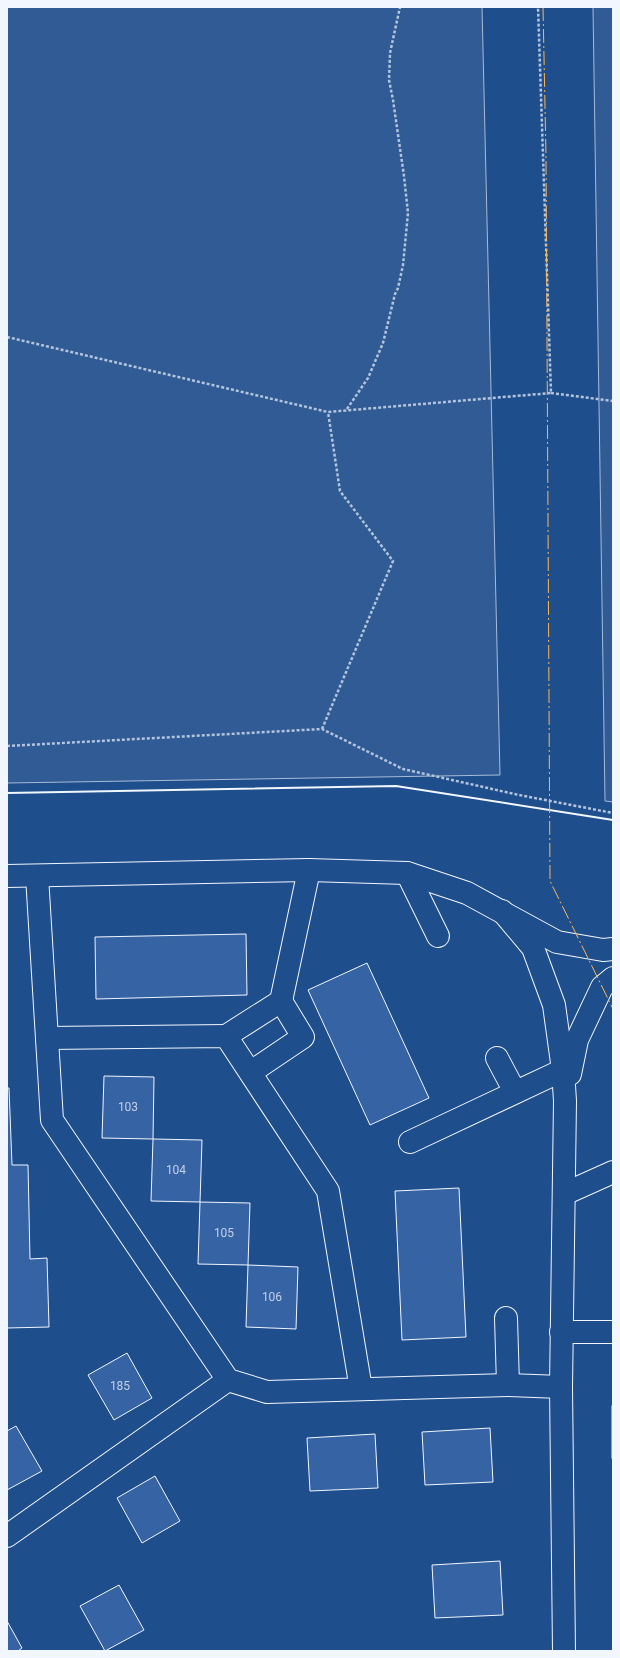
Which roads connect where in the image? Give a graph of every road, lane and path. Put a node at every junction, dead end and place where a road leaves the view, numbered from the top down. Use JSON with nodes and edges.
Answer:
{"nodes":[{"id":1,"x":400,"y":7,"type":"edge"},
{"id":2,"x":538,"y":7,"type":"edge"},
{"id":3,"x":7,"y":337,"type":"edge"},
{"id":4,"x":551,"y":393,"type":"junction"},
{"id":5,"x":613,"y":401,"type":"edge"},
{"id":6,"x":347,"y":410,"type":"junction"},
{"id":7,"x":328,"y":412,"type":"junction"},
{"id":8,"x":322,"y":729,"type":"junction"},
{"id":9,"x":7,"y":746,"type":"edge"},
{"id":10,"x":613,"y":813,"type":"edge"},
{"id":11,"x":309,"y":870,"type":"junction"},
{"id":12,"x":407,"y":872,"type":"junction"},
{"id":13,"x":7,"y":876,"type":"edge"},
{"id":14,"x":37,"y":876,"type":"junction"},
{"id":15,"x":502,"y":911,"type":"junction"},
{"id":16,"x":438,"y":936,"type":"dead end"},
{"id":17,"x":613,"y":949,"type":"edge"},
{"id":18,"x":613,"y":978,"type":"edge"},
{"id":19,"x":281,"y":1001,"type":"junction"},
{"id":20,"x":226,"y":1036,"type":"junction"},
{"id":21,"x":47,"y":1038,"type":"junction"},
{"id":22,"x":498,"y":1058,"type":"dead end"},
{"id":23,"x":563,"y":1070,"type":"junction"},
{"id":24,"x":251,"y":1072,"type":"junction"},
{"id":25,"x":515,"y":1092,"type":"junction"},
{"id":26,"x":565,"y":1101,"type":"junction"},
{"id":27,"x":410,"y":1142,"type":"dead end"},
{"id":28,"x":613,"y":1172,"type":"edge"},
{"id":29,"x":564,"y":1194,"type":"junction"},
{"id":30,"x":506,"y":1318,"type":"dead end"},
{"id":31,"x":561,"y":1332,"type":"junction"},
{"id":32,"x":613,"y":1332,"type":"edge"},
{"id":33,"x":228,"y":1380,"type":"junction"},
{"id":34,"x":508,"y":1385,"type":"junction"},
{"id":35,"x":561,"y":1387,"type":"junction"},
{"id":36,"x":361,"y":1389,"type":"junction"},
{"id":37,"x":7,"y":1536,"type":"edge"},
{"id":38,"x":564,"y":1651,"type":"edge"}],
"edges":[{"from":1,"to":6,"type":"path"},
{"from":2,"to":4,"type":"path"},
{"from":3,"to":7,"type":"path"},
{"from":4,"to":5,"type":"path"},
{"from":4,"to":6,"type":"path"},
{"from":6,"to":7,"type":"path"},
{"from":7,"to":8,"type":"path"},
{"from":8,"to":9,"type":"path"},
{"from":8,"to":10,"type":"path"},
{"from":11,"to":12,"type":"lane"},
{"from":11,"to":14,"type":"lane"},
{"from":11,"to":19,"type":"lane"},
{"from":12,"to":15,"type":"lane"},
{"from":12,"to":16,"type":"lane"},
{"from":13,"to":14,"type":"lane"},
{"from":14,"to":21,"type":"lane"},
{"from":15,"to":17,"type":"lane"},
{"from":15,"to":23,"type":"lane"},
{"from":18,"to":26,"type":"lane"},
{"from":19,"to":20,"type":"lane"},
{"from":19,"to":24,"type":"lane"},
{"from":20,"to":21,"type":"lane"},
{"from":20,"to":24,"type":"lane"},
{"from":21,"to":33,"type":"lane"},
{"from":22,"to":25,"type":"lane"},
{"from":23,"to":25,"type":"lane"},
{"from":23,"to":26,"type":"lane"},
{"from":24,"to":36,"type":"lane"},
{"from":25,"to":27,"type":"lane"},
{"from":26,"to":29,"type":"lane"},
{"from":28,"to":29,"type":"lane"},
{"from":29,"to":31,"type":"lane"},
{"from":30,"to":34,"type":"lane"},
{"from":31,"to":32,"type":"lane"},
{"from":31,"to":35,"type":"lane"},
{"from":33,"to":36,"type":"lane"},
{"from":33,"to":37,"type":"lane"},
{"from":34,"to":35,"type":"lane"},
{"from":34,"to":36,"type":"lane"},
{"from":35,"to":38,"type":"lane"}]}
